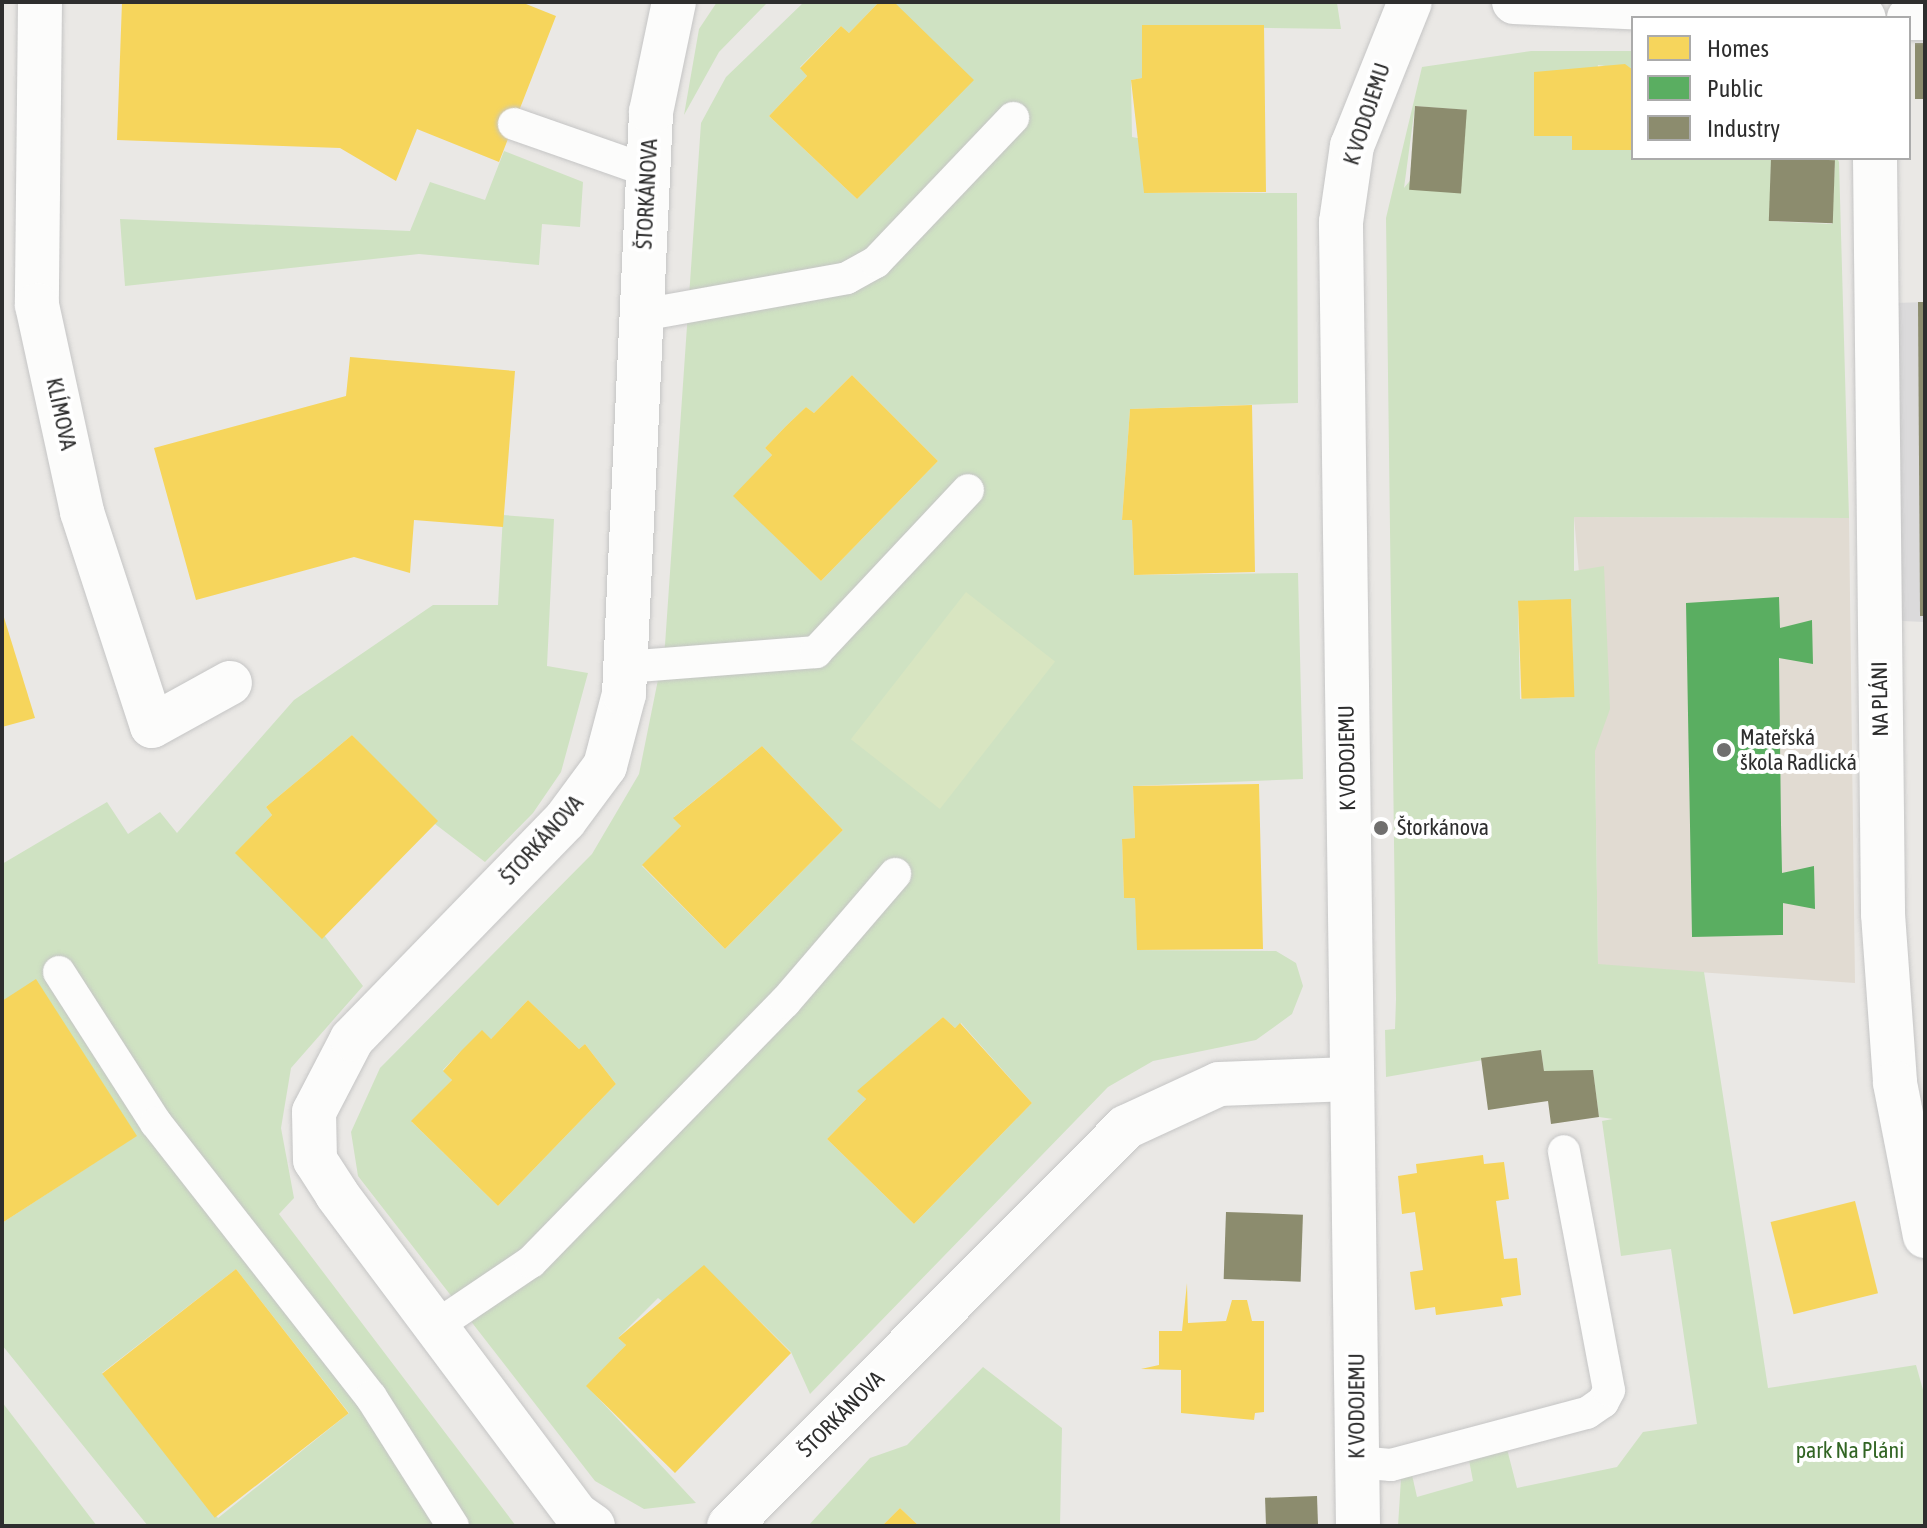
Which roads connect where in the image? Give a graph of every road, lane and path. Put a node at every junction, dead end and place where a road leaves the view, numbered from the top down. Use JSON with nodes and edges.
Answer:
{"nodes":[{"id":1,"x":40,"y":2,"type":"edge"},
{"id":2,"x":674,"y":2,"type":"edge"},
{"id":3,"x":1410,"y":2,"type":"edge"},
{"id":4,"x":1514,"y":2,"type":"edge"},
{"id":5,"x":1726,"y":6,"type":"edge"},
{"id":6,"x":1841,"y":16,"type":"edge"},
{"id":7,"x":1013,"y":118,"type":"dead end"},
{"id":8,"x":514,"y":124,"type":"dead end"},
{"id":9,"x":1875,"y":160,"type":"edge"},
{"id":10,"x":648,"y":171,"type":"junction"},
{"id":11,"x":642,"y":315,"type":"junction"},
{"id":12,"x":968,"y":490,"type":"dead end"},
{"id":13,"x":625,"y":667,"type":"junction"},
{"id":14,"x":230,"y":683,"type":"dead end"},
{"id":15,"x":895,"y":874,"type":"dead end"},
{"id":16,"x":59,"y":972,"type":"dead end"},
{"id":17,"x":1350,"y":1079,"type":"junction"},
{"id":18,"x":1564,"y":1151,"type":"dead end"},
{"id":19,"x":1925,"y":1236,"type":"edge"},
{"id":20,"x":433,"y":1328,"type":"junction"},
{"id":21,"x":1357,"y":1462,"type":"junction"},
{"id":22,"x":453,"y":1526,"type":"edge"},
{"id":23,"x":593,"y":1526,"type":"edge"},
{"id":24,"x":729,"y":1526,"type":"edge"},
{"id":25,"x":1358,"y":1526,"type":"edge"}],
"edges":[{"from":1,"to":14,"type":"street","name":"KLÍMOVA"},
{"from":2,"to":10,"type":"street","name":"ŠTORKÁNOVA"},
{"from":3,"to":17,"type":"street","name":"K VODOJEMU"},
{"from":4,"to":5,"type":"street"},
{"from":5,"to":6,"type":"street"},
{"from":7,"to":11,"type":"lane"},
{"from":8,"to":10,"type":"lane"},
{"from":9,"to":19,"type":"street","name":"NA PLÁNI"},
{"from":10,"to":11,"type":"street","name":"ŠTORKÁNOVA"},
{"from":11,"to":13,"type":"street","name":"ŠTORKÁNOVA"},
{"from":12,"to":13,"type":"lane"},
{"from":13,"to":20,"type":"street","name":"ŠTORKÁNOVA"},
{"from":15,"to":20,"type":"lane"},
{"from":16,"to":22,"type":"lane"},
{"from":17,"to":21,"type":"street","name":"K VODOJEMU"},
{"from":17,"to":24,"type":"street","name":"ŠTORKÁNOVA"},
{"from":18,"to":21,"type":"lane"},
{"from":20,"to":23,"type":"street","name":"ŠTORKÁNOVA"},
{"from":21,"to":25,"type":"street","name":"K VODOJEMU"}]}
